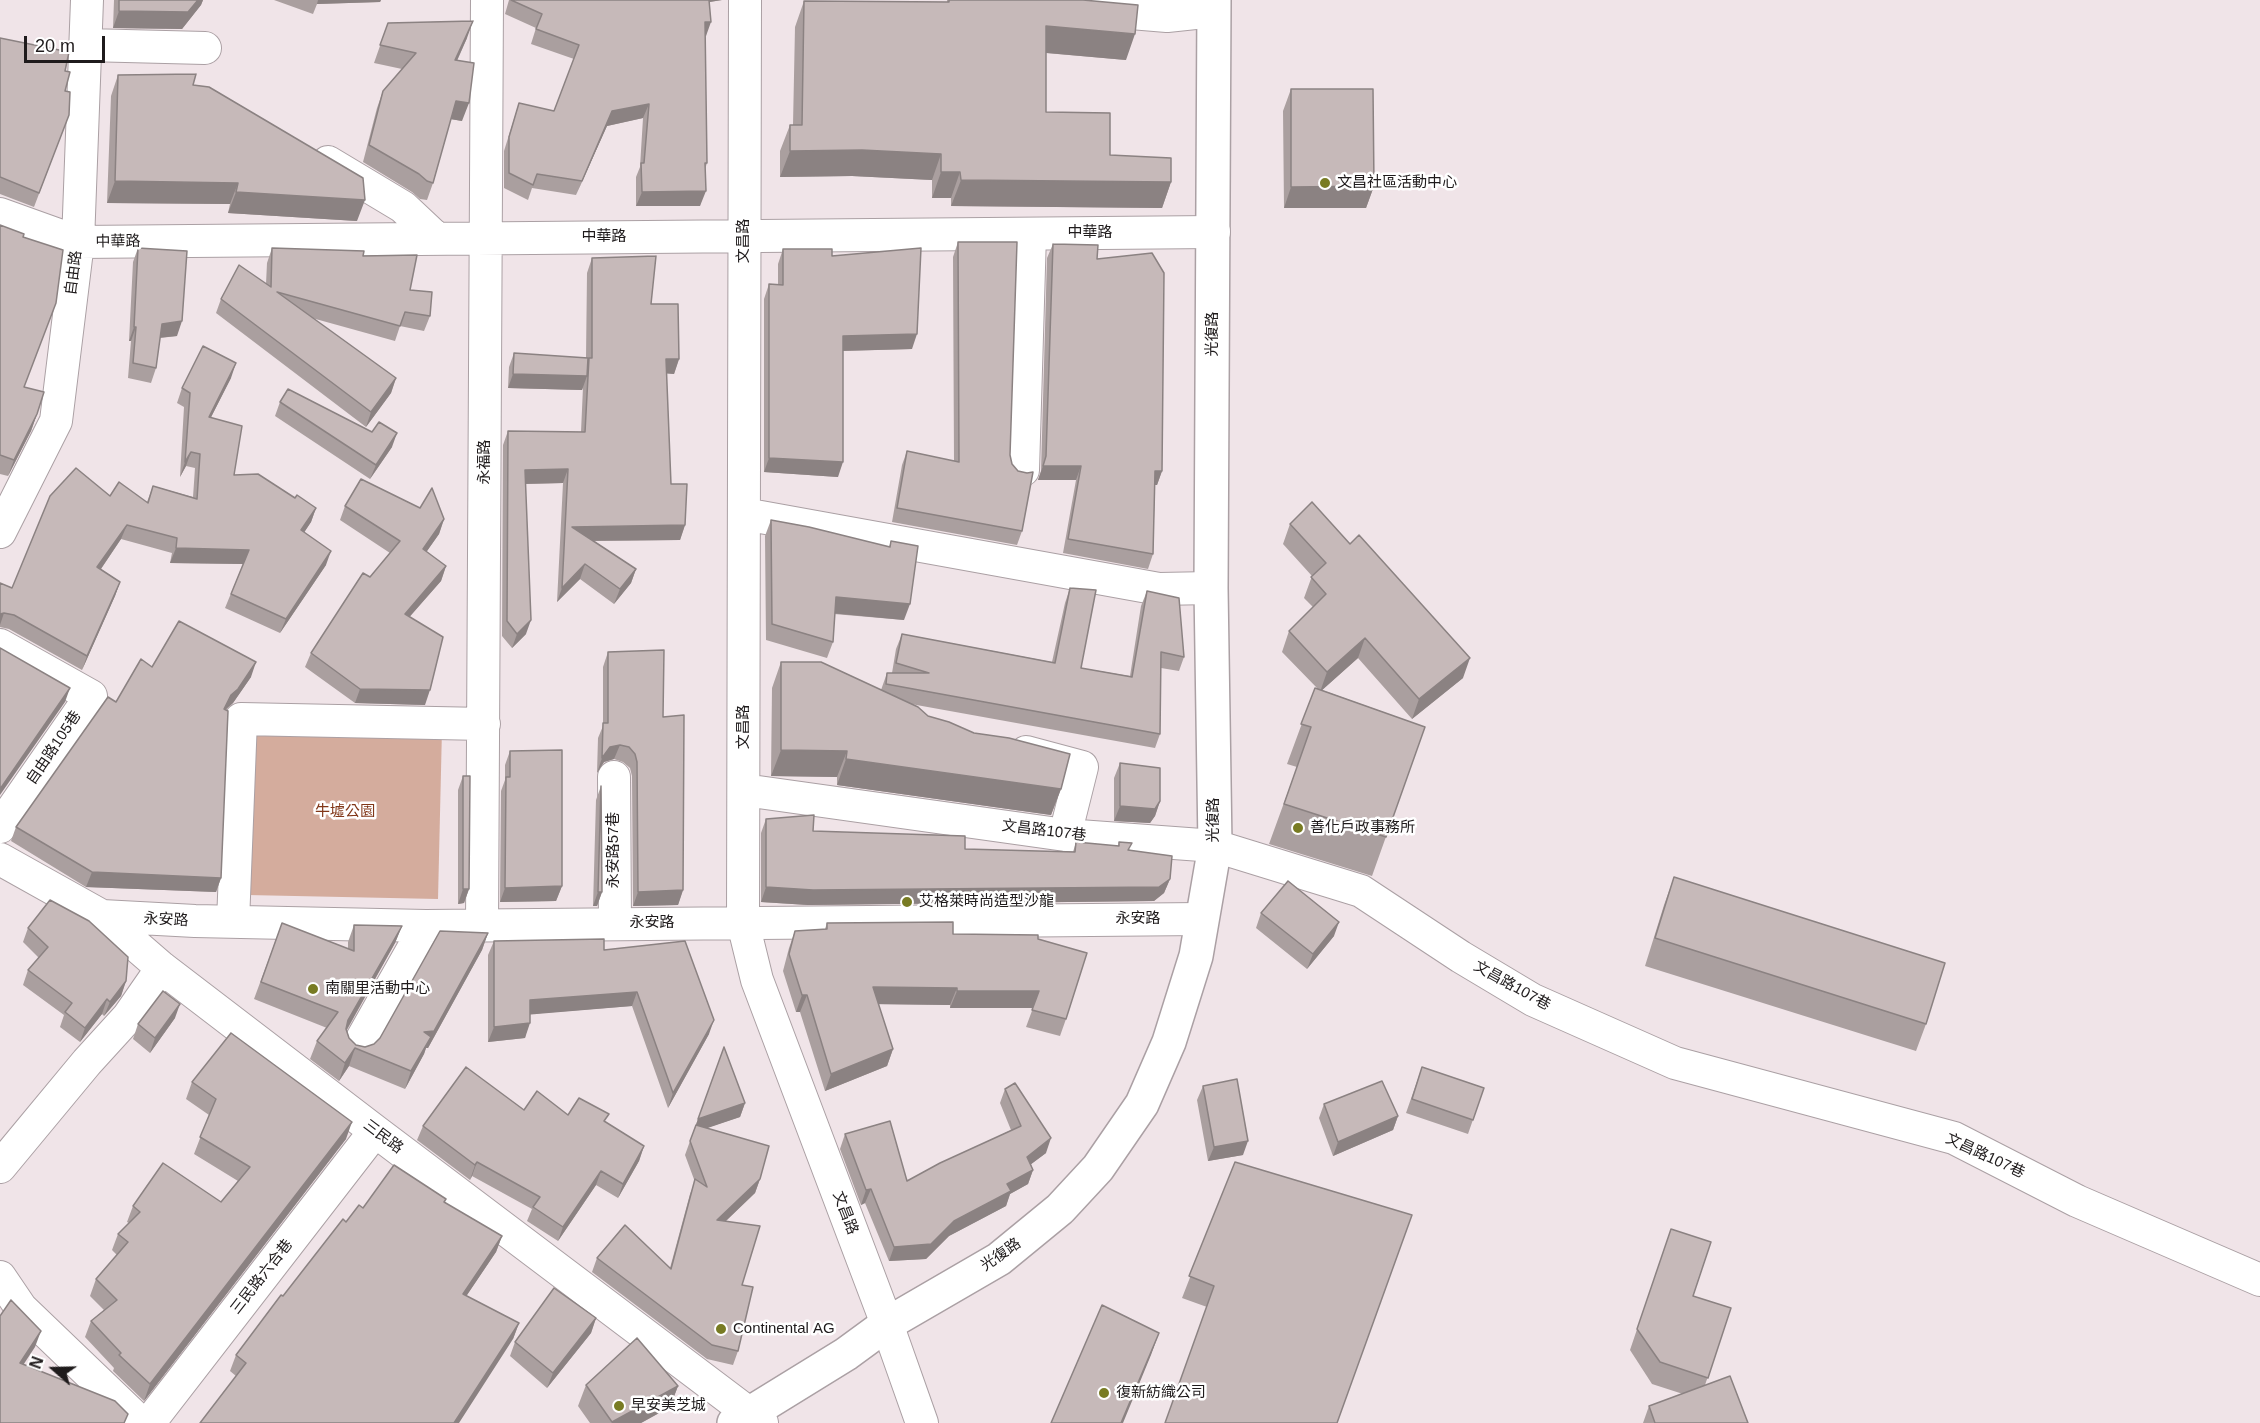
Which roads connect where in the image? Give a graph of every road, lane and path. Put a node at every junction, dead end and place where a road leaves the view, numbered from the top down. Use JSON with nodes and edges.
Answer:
{"nodes":[{"id":1,"x":87,"y":0,"type":"edge"},
{"id":2,"x":487,"y":0,"type":"edge"},
{"id":3,"x":745,"y":0,"type":"edge"},
{"id":4,"x":1214,"y":5,"type":"edge"},
{"id":5,"x":1062,"y":7,"type":"edge"},
{"id":6,"x":86,"y":45,"type":"junction"},
{"id":7,"x":206,"y":48,"type":"dead end"},
{"id":8,"x":305,"y":148,"type":"edge"},
{"id":9,"x":0,"y":214,"type":"edge"},
{"id":10,"x":1214,"y":232,"type":"junction"},
{"id":11,"x":1030,"y":234,"type":"junction"},
{"id":12,"x":744,"y":236,"type":"junction"},
{"id":13,"x":486,"y":238,"type":"junction"},
{"id":14,"x":437,"y":239,"type":"junction"},
{"id":15,"x":78,"y":242,"type":"junction"},
{"id":16,"x":1023,"y":470,"type":"edge"},
{"id":17,"x":744,"y":514,"type":"junction"},
{"id":18,"x":0,"y":532,"type":"edge"},
{"id":19,"x":1211,"y":588,"type":"junction"},
{"id":20,"x":0,"y":645,"type":"edge"},
{"id":21,"x":484,"y":724,"type":"junction"},
{"id":22,"x":1003,"y":746,"type":"edge"},
{"id":23,"x":614,"y":777,"type":"dead end"},
{"id":24,"x":744,"y":790,"type":"junction"},
{"id":25,"x":0,"y":827,"type":"edge"},
{"id":26,"x":1065,"y":835,"type":"junction"},
{"id":27,"x":1215,"y":846,"type":"junction"},
{"id":28,"x":0,"y":859,"type":"edge"},
{"id":29,"x":102,"y":916,"type":"junction"},
{"id":30,"x":1202,"y":919,"type":"junction"},
{"id":31,"x":233,"y":922,"type":"junction"},
{"id":32,"x":743,"y":922,"type":"junction"},
{"id":33,"x":615,"y":923,"type":"junction"},
{"id":34,"x":482,"y":925,"type":"junction"},
{"id":35,"x":426,"y":926,"type":"junction"},
{"id":36,"x":162,"y":968,"type":"junction"},
{"id":37,"x":358,"y":1046,"type":"edge"},
{"id":38,"x":375,"y":1131,"type":"junction"},
{"id":39,"x":14,"y":1134,"type":"edge"},
{"id":40,"x":0,"y":1167,"type":"edge"},
{"id":41,"x":0,"y":1277,"type":"edge"},
{"id":42,"x":2260,"y":1280,"type":"edge"},
{"id":43,"x":887,"y":1324,"type":"junction"},
{"id":44,"x":748,"y":1419,"type":"edge"},
{"id":45,"x":141,"y":1423,"type":"edge"},
{"id":46,"x":149,"y":1423,"type":"edge"},
{"id":47,"x":922,"y":1423,"type":"edge"}],
"edges":[{"from":1,"to":6,"type":"street","name":"自由路"},
{"from":2,"to":13,"type":"street","name":"永福路"},
{"from":3,"to":12,"type":"street","name":"文昌路"},
{"from":4,"to":5,"type":"street"},
{"from":4,"to":10,"type":"main road","name":"光復路"},
{"from":6,"to":7,"type":"street"},
{"from":6,"to":15,"type":"street","name":"自由路"},
{"from":8,"to":14,"type":"street"},
{"from":9,"to":15,"type":"street","name":"中華路"},
{"from":10,"to":11,"type":"street","name":"中華路"},
{"from":10,"to":19,"type":"main road","name":"光復路"},
{"from":11,"to":12,"type":"street","name":"中華路"},
{"from":11,"to":16,"type":"street"},
{"from":12,"to":13,"type":"street","name":"中華路"},
{"from":12,"to":17,"type":"street","name":"文昌路"},
{"from":13,"to":14,"type":"street","name":"中華路"},
{"from":13,"to":21,"type":"street","name":"永福路"},
{"from":14,"to":15,"type":"street","name":"中華路"},
{"from":15,"to":18,"type":"street","name":"自由路"},
{"from":17,"to":19,"type":"street"},
{"from":17,"to":24,"type":"street","name":"文昌路"},
{"from":19,"to":27,"type":"main road","name":"光復路"},
{"from":20,"to":25,"type":"street","name":"自由路105巷"},
{"from":21,"to":31,"type":"street"},
{"from":21,"to":34,"type":"street","name":"永福路"},
{"from":22,"to":26,"type":"street"},
{"from":23,"to":33,"type":"street","name":"永安路57巷"},
{"from":24,"to":26,"type":"street","name":"文昌路107巷"},
{"from":24,"to":32,"type":"street","name":"文昌路"},
{"from":26,"to":27,"type":"street","name":"文昌路107巷"},
{"from":27,"to":30,"type":"main road","name":"光復路"},
{"from":27,"to":42,"type":"street","name":"文昌路107巷"},
{"from":28,"to":29,"type":"street","name":"三民路"},
{"from":29,"to":31,"type":"street","name":"永安路"},
{"from":29,"to":36,"type":"street","name":"三民路"},
{"from":30,"to":32,"type":"street","name":"永安路"},
{"from":30,"to":43,"type":"main road","name":"光復路"},
{"from":31,"to":35,"type":"street","name":"永安路"},
{"from":32,"to":33,"type":"street","name":"永安路"},
{"from":32,"to":43,"type":"street","name":"文昌路"},
{"from":33,"to":34,"type":"street","name":"永安路"},
{"from":34,"to":35,"type":"street","name":"永安路"},
{"from":35,"to":37,"type":"street"},
{"from":36,"to":38,"type":"street","name":"三民路"},
{"from":36,"to":39,"type":"street"},
{"from":38,"to":44,"type":"street","name":"三民路"},
{"from":38,"to":46,"type":"street","name":"三民路六合巷"},
{"from":39,"to":40,"type":"street"},
{"from":41,"to":45,"type":"street"},
{"from":43,"to":44,"type":"main road","name":"光復路"},
{"from":43,"to":47,"type":"street","name":"文昌路"}]}
